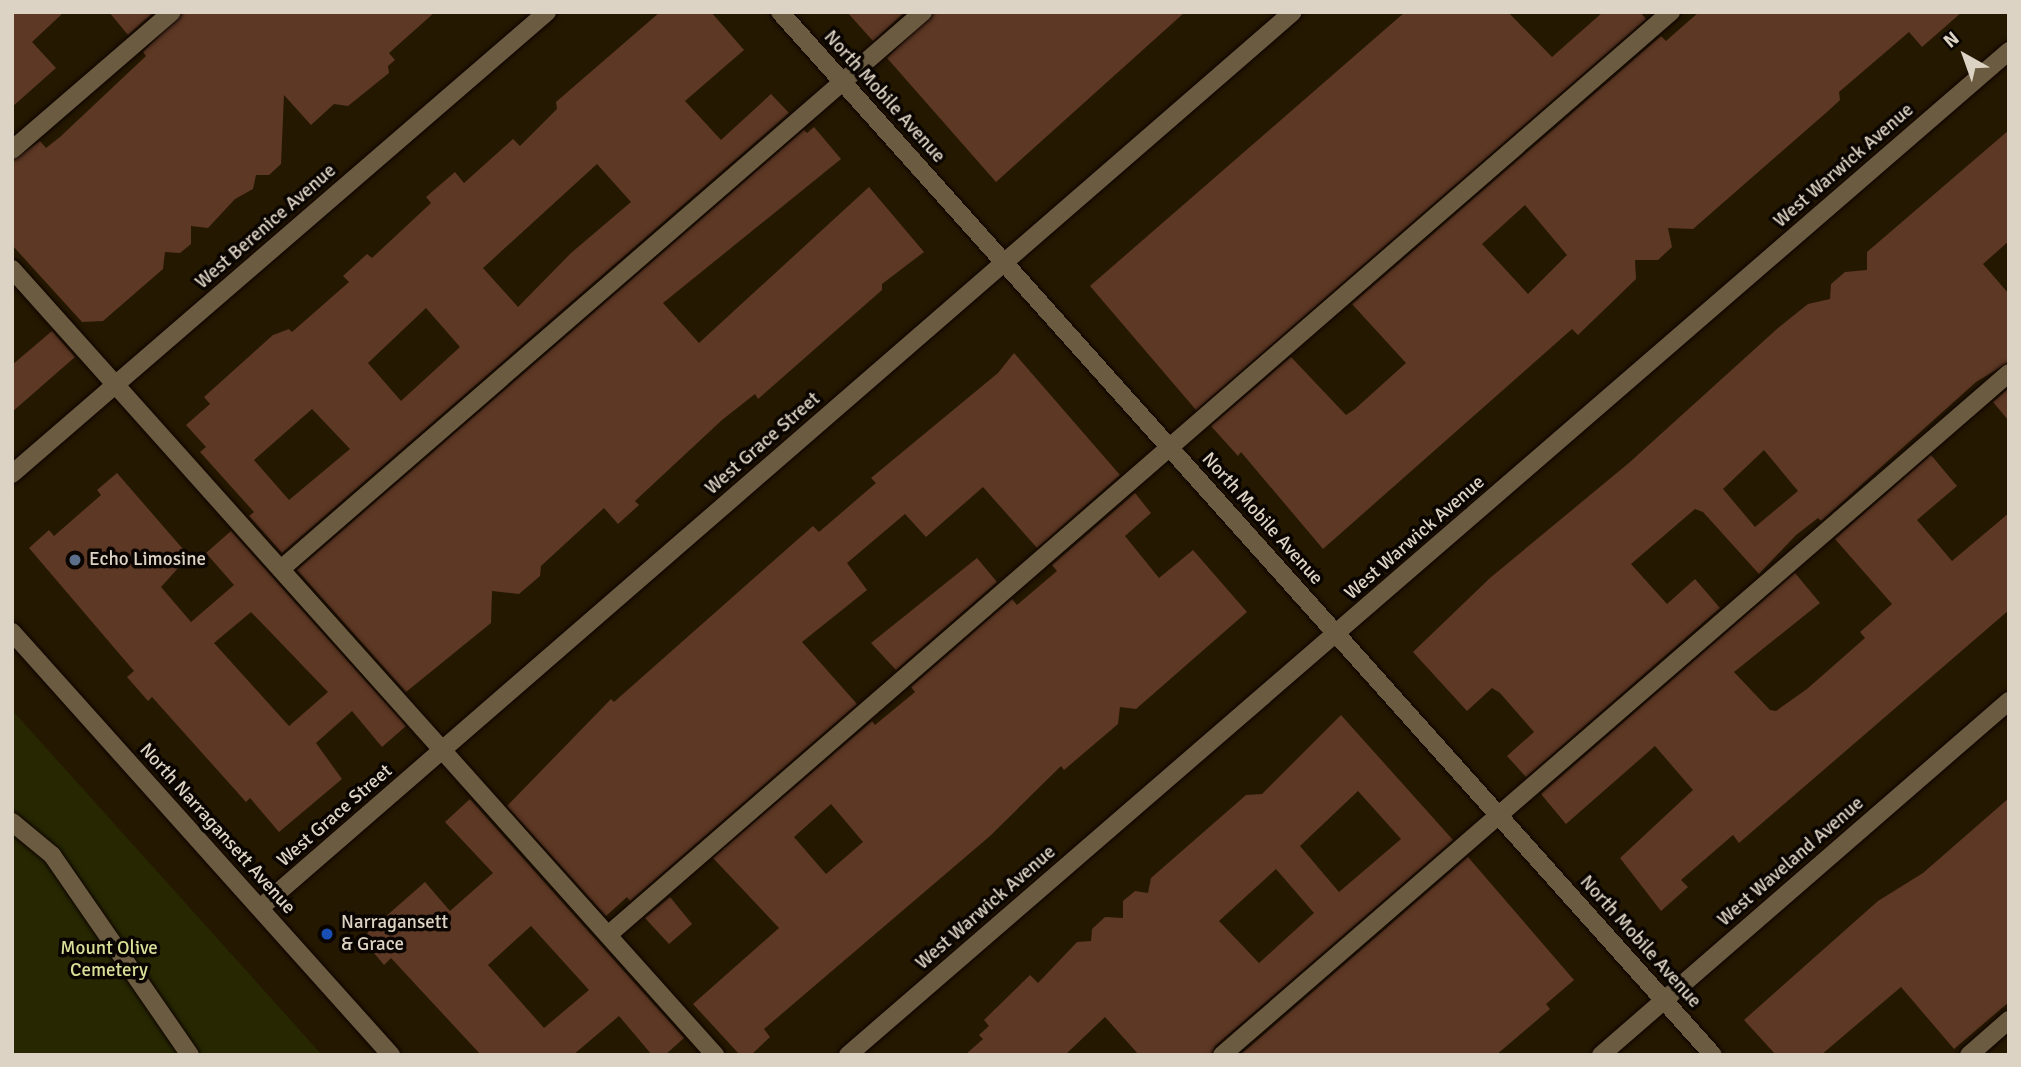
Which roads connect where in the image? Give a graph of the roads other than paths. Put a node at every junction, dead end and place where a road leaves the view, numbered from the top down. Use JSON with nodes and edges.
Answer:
{"nodes":[{"id":1,"x":172,"y":12,"type":"edge"},
{"id":2,"x":547,"y":12,"type":"edge"},
{"id":3,"x":780,"y":12,"type":"edge"},
{"id":4,"x":923,"y":12,"type":"edge"},
{"id":5,"x":1293,"y":12,"type":"edge"},
{"id":6,"x":1671,"y":12,"type":"edge"},
{"id":7,"x":2009,"y":51,"type":"edge"},
{"id":8,"x":843,"y":82,"type":"junction"},
{"id":9,"x":12,"y":150,"type":"edge"},
{"id":10,"x":1004,"y":263,"type":"junction"},
{"id":11,"x":12,"y":269,"type":"edge"},
{"id":12,"x":2009,"y":373,"type":"edge"},
{"id":13,"x":116,"y":384,"type":"junction"},
{"id":14,"x":1170,"y":448,"type":"junction"},
{"id":15,"x":12,"y":474,"type":"edge"},
{"id":16,"x":281,"y":569,"type":"junction"},
{"id":17,"x":12,"y":632,"type":"edge"},
{"id":18,"x":1336,"y":634,"type":"junction"},
{"id":19,"x":2009,"y":701,"type":"edge"},
{"id":20,"x":442,"y":750,"type":"junction"},
{"id":21,"x":1499,"y":815,"type":"junction"},
{"id":22,"x":12,"y":821,"type":"edge"},
{"id":23,"x":260,"y":908,"type":"junction"},
{"id":24,"x":608,"y":935,"type":"junction"},
{"id":25,"x":1664,"y":1000,"type":"junction"},
{"id":26,"x":2009,"y":1020,"type":"edge"},
{"id":27,"x":190,"y":1055,"type":"edge"},
{"id":28,"x":391,"y":1055,"type":"edge"},
{"id":29,"x":715,"y":1055,"type":"edge"},
{"id":30,"x":848,"y":1055,"type":"edge"},
{"id":31,"x":1222,"y":1055,"type":"edge"},
{"id":32,"x":1601,"y":1055,"type":"edge"},
{"id":33,"x":1713,"y":1055,"type":"edge"},
{"id":34,"x":1969,"y":1055,"type":"edge"}],
"edges":[{"from":1,"to":9,"type":"street"},
{"from":2,"to":13,"type":"street","name":"West Berenice Avenue"},
{"from":3,"to":8,"type":"street","name":"North Mobile Avenue"},
{"from":4,"to":8,"type":"street"},
{"from":5,"to":10,"type":"street","name":"West Grace Street"},
{"from":6,"to":14,"type":"street"},
{"from":7,"to":18,"type":"street","name":"West Warwick Avenue"},
{"from":8,"to":10,"type":"street","name":"North Mobile Avenue"},
{"from":8,"to":16,"type":"street"},
{"from":10,"to":14,"type":"street","name":"North Mobile Avenue"},
{"from":10,"to":20,"type":"street","name":"West Grace Street"},
{"from":11,"to":13,"type":"street"},
{"from":12,"to":21,"type":"street"},
{"from":13,"to":15,"type":"street","name":"West Berenice Avenue"},
{"from":13,"to":16,"type":"street"},
{"from":14,"to":18,"type":"street","name":"North Mobile Avenue"},
{"from":14,"to":24,"type":"street"},
{"from":16,"to":20,"type":"street"},
{"from":17,"to":23,"type":"street","name":"North Narragansett Avenue"},
{"from":18,"to":21,"type":"street","name":"North Mobile Avenue"},
{"from":18,"to":30,"type":"street","name":"West Warwick Avenue"},
{"from":19,"to":25,"type":"street","name":"West Waveland Avenue"},
{"from":20,"to":23,"type":"street","name":"West Grace Street"},
{"from":20,"to":24,"type":"street"},
{"from":21,"to":25,"type":"street","name":"North Mobile Avenue"},
{"from":21,"to":31,"type":"street"},
{"from":22,"to":27,"type":"street"},
{"from":23,"to":28,"type":"street","name":"North Narragansett Avenue"},
{"from":24,"to":29,"type":"street"},
{"from":25,"to":32,"type":"street","name":"West Waveland Avenue"},
{"from":25,"to":33,"type":"street","name":"North Mobile Avenue"},
{"from":26,"to":34,"type":"street"}]}
